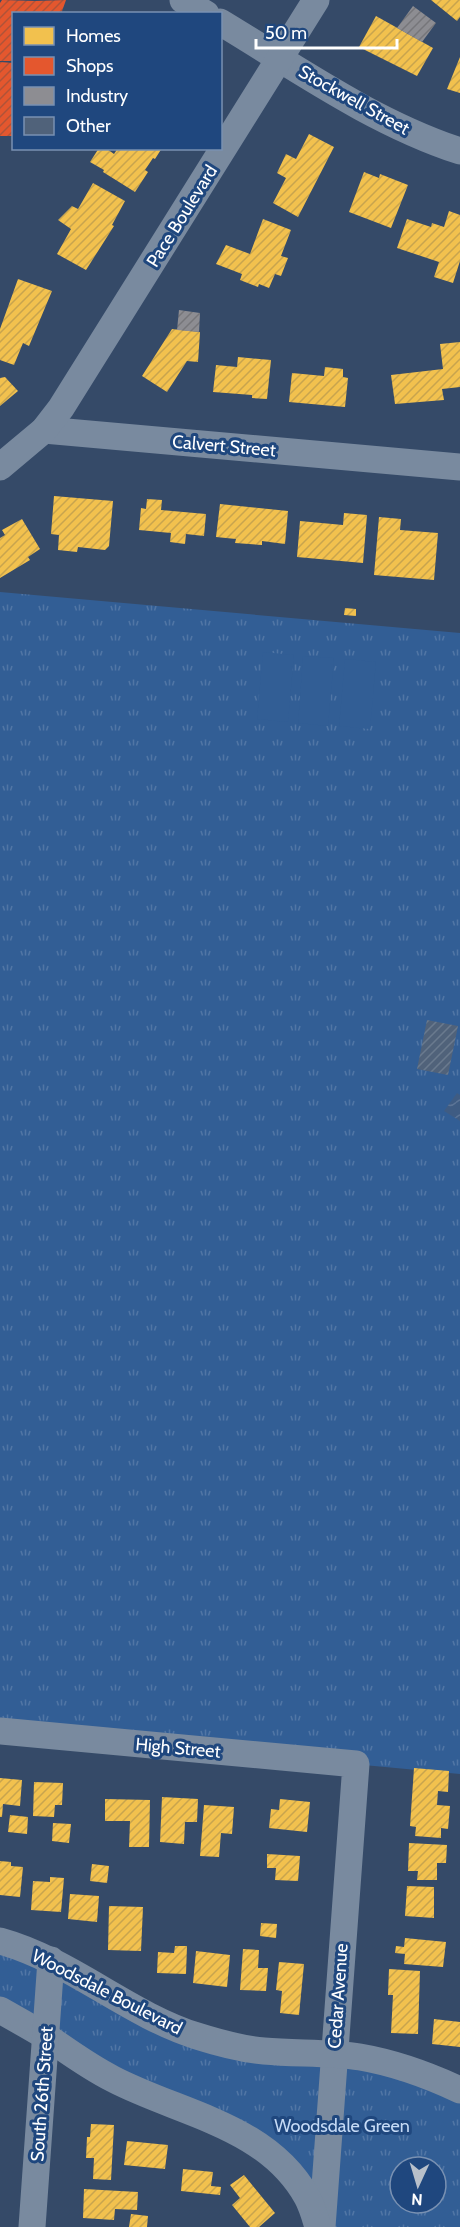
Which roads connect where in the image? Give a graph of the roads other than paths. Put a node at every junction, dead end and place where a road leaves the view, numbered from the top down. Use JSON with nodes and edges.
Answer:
{"nodes":[{"id":1,"x":183,"y":0,"type":"edge"},
{"id":2,"x":316,"y":0,"type":"edge"},
{"id":3,"x":203,"y":12,"type":"edge"},
{"id":4,"x":222,"y":23,"type":"edge"},
{"id":5,"x":280,"y":58,"type":"junction"},
{"id":6,"x":460,"y":151,"type":"edge"},
{"id":7,"x":44,"y":430,"type":"junction"},
{"id":8,"x":0,"y":467,"type":"edge"},
{"id":9,"x":460,"y":467,"type":"edge"},
{"id":10,"x":0,"y":1731,"type":"edge"},
{"id":11,"x":356,"y":1764,"type":"joint"},
{"id":12,"x":0,"y":1941,"type":"edge"},
{"id":13,"x":51,"y":1960,"type":"junction"},
{"id":14,"x":0,"y":2010,"type":"edge"},
{"id":15,"x":46,"y":2037,"type":"junction"},
{"id":16,"x":333,"y":2054,"type":"junction"},
{"id":17,"x":460,"y":2090,"type":"edge"},
{"id":18,"x":32,"y":2227,"type":"edge"},
{"id":19,"x":320,"y":2227,"type":"edge"}],
"edges":[{"from":1,"to":3,"type":"street"},
{"from":2,"to":5,"type":"street","name":"Pace Boulevard"},
{"from":4,"to":5,"type":"street","name":"Stockwell Street"},
{"from":5,"to":6,"type":"street","name":"Stockwell Street"},
{"from":5,"to":7,"type":"street","name":"Pace Boulevard"},
{"from":7,"to":8,"type":"street"},
{"from":7,"to":9,"type":"street","name":"Calvert Street"},
{"from":10,"to":11,"type":"street","name":"High Street"},
{"from":11,"to":16,"type":"street","name":"Cedar Avenue"},
{"from":12,"to":13,"type":"street","name":"Woodsdale Boulevard"},
{"from":13,"to":15,"type":"street","name":"South 26th Street"},
{"from":13,"to":16,"type":"street","name":"Woodsdale Boulevard"},
{"from":14,"to":15,"type":"street"},
{"from":15,"to":18,"type":"street","name":"South 26th Street"},
{"from":15,"to":19,"type":"street"},
{"from":16,"to":17,"type":"street","name":"Woodsdale Boulevard"},
{"from":16,"to":19,"type":"street","name":"Cedar Avenue"}]}
